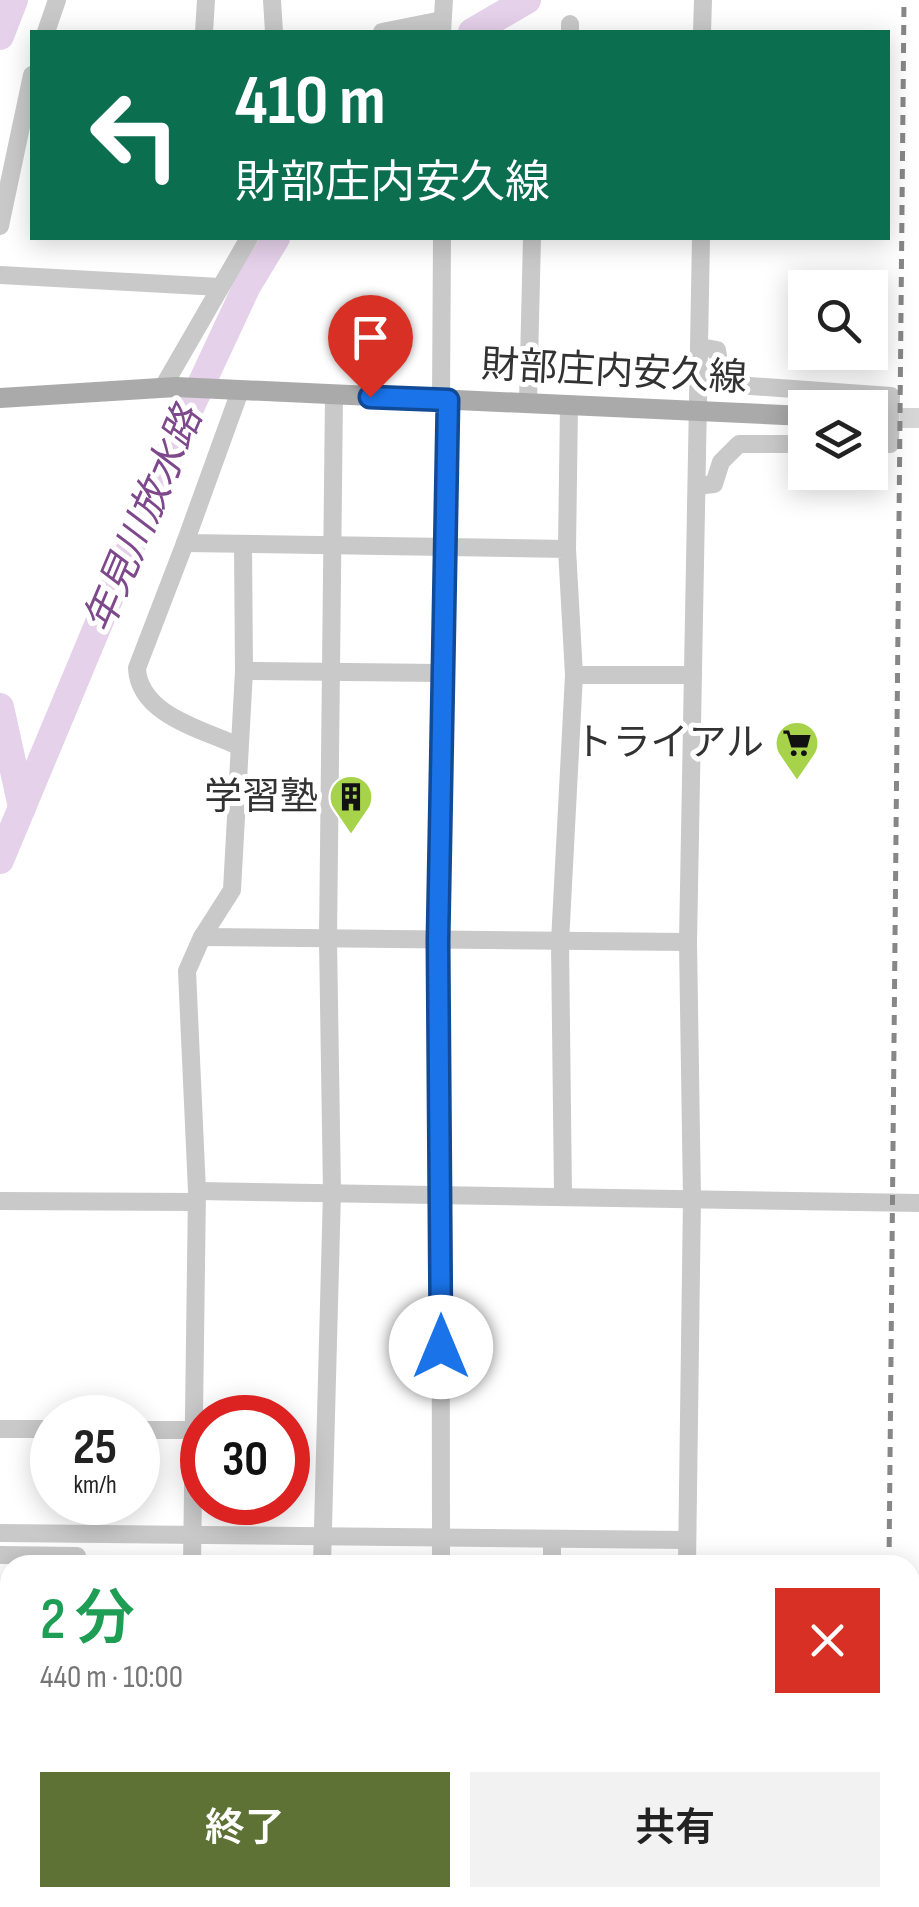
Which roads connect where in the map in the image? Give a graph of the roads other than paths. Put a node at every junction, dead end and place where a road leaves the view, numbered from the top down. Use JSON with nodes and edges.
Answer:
{"nodes":[{"id":1,"x":57,"y":0,"type":"edge"},
{"id":2,"x":206,"y":0,"type":"edge"},
{"id":3,"x":272,"y":0,"type":"edge"},
{"id":4,"x":702,"y":0,"type":"edge"},
{"id":5,"x":444,"y":12,"type":"edge"},
{"id":6,"x":47,"y":30,"type":"edge"},
{"id":7,"x":204,"y":30,"type":"edge"},
{"id":8,"x":274,"y":30,"type":"edge"},
{"id":9,"x":388,"y":30,"type":"edge"},
{"id":10,"x":702,"y":30,"type":"edge"},
{"id":11,"x":30,"y":84,"type":"edge"},
{"id":12,"x":12,"y":168,"type":"junction"},
{"id":13,"x":30,"y":169,"type":"edge"},
{"id":14,"x":0,"y":226,"type":"edge"},
{"id":15,"x":249,"y":240,"type":"edge"},
{"id":16,"x":442,"y":240,"type":"edge"},
{"id":17,"x":532,"y":240,"type":"edge"},
{"id":18,"x":700,"y":240,"type":"edge"},
{"id":19,"x":0,"y":274,"type":"edge"},
{"id":20,"x":220,"y":288,"type":"junction"},
{"id":21,"x":700,"y":346,"type":"junction"},
{"id":22,"x":169,"y":387,"type":"junction"},
{"id":23,"x":806,"y":390,"type":"edge"},
{"id":24,"x":236,"y":391,"type":"junction"},
{"id":25,"x":334,"y":395,"type":"junction"},
{"id":26,"x":888,"y":396,"type":"edge"},
{"id":27,"x":0,"y":398,"type":"edge"},
{"id":28,"x":444,"y":400,"type":"junction"},
{"id":29,"x":528,"y":403,"type":"junction"},
{"id":30,"x":568,"y":405,"type":"junction"},
{"id":31,"x":699,"y":412,"type":"junction"},
{"id":32,"x":788,"y":415,"type":"edge"},
{"id":33,"x":788,"y":444,"type":"edge"},
{"id":34,"x":888,"y":444,"type":"edge"},
{"id":35,"x":697,"y":486,"type":"junction"},
{"id":36,"x":184,"y":543,"type":"junction"},
{"id":37,"x":243,"y":544,"type":"junction"},
{"id":38,"x":334,"y":547,"type":"junction"},
{"id":39,"x":446,"y":547,"type":"junction"},
{"id":40,"x":567,"y":549,"type":"junction"},
{"id":41,"x":244,"y":671,"type":"junction"},
{"id":42,"x":334,"y":672,"type":"junction"},
{"id":43,"x":440,"y":673,"type":"junction"},
{"id":44,"x":692,"y":675,"type":"junction"},
{"id":45,"x":574,"y":676,"type":"junction"},
{"id":46,"x":238,"y":746,"type":"junction"},
{"id":47,"x":202,"y":937,"type":"junction"},
{"id":48,"x":328,"y":940,"type":"junction"},
{"id":49,"x":438,"y":941,"type":"junction"},
{"id":50,"x":560,"y":942,"type":"junction"},
{"id":51,"x":688,"y":942,"type":"junction"},
{"id":52,"x":332,"y":1192,"type":"junction"},
{"id":53,"x":441,"y":1194,"type":"junction"},
{"id":54,"x":562,"y":1195,"type":"junction"},
{"id":55,"x":197,"y":1196,"type":"junction"},
{"id":56,"x":692,"y":1198,"type":"junction"},
{"id":57,"x":0,"y":1201,"type":"edge"},
{"id":58,"x":919,"y":1203,"type":"edge"},
{"id":59,"x":194,"y":1395,"type":"edge"},
{"id":60,"x":0,"y":1428,"type":"edge"},
{"id":61,"x":30,"y":1429,"type":"edge"},
{"id":62,"x":192,"y":1525,"type":"edge"},
{"id":63,"x":0,"y":1533,"type":"edge"},
{"id":64,"x":78,"y":1534,"type":"junction"},
{"id":65,"x":192,"y":1534,"type":"junction"},
{"id":66,"x":322,"y":1539,"type":"junction"},
{"id":67,"x":441,"y":1539,"type":"junction"},
{"id":68,"x":552,"y":1540,"type":"junction"},
{"id":69,"x":687,"y":1540,"type":"junction"},
{"id":70,"x":77,"y":1555,"type":"edge"},
{"id":71,"x":192,"y":1555,"type":"edge"},
{"id":72,"x":322,"y":1555,"type":"edge"},
{"id":73,"x":441,"y":1555,"type":"edge"},
{"id":74,"x":552,"y":1555,"type":"edge"},
{"id":75,"x":686,"y":1555,"type":"edge"}],
"edges":[{"from":1,"to":6,"type":"street"},
{"from":2,"to":7,"type":"street"},
{"from":3,"to":8,"type":"street"},
{"from":4,"to":10,"type":"street"},
{"from":5,"to":9,"type":"street"},
{"from":11,"to":12,"type":"street"},
{"from":12,"to":13,"type":"street"},
{"from":12,"to":14,"type":"street"},
{"from":15,"to":20,"type":"street"},
{"from":16,"to":28,"type":"street"},
{"from":17,"to":29,"type":"street"},
{"from":18,"to":21,"type":"street"},
{"from":19,"to":20,"type":"street"},
{"from":20,"to":22,"type":"street"},
{"from":21,"to":23,"type":"street"},
{"from":21,"to":31,"type":"street"},
{"from":22,"to":24,"type":"main road","name":"財部庄内安久線"},
{"from":22,"to":27,"type":"main road","name":"財部庄内安久線"},
{"from":24,"to":25,"type":"main road","name":"財部庄内安久線"},
{"from":24,"to":36,"type":"street"},
{"from":25,"to":28,"type":"main road","name":"財部庄内安久線"},
{"from":25,"to":38,"type":"street"},
{"from":26,"to":34,"type":"street"},
{"from":28,"to":29,"type":"main road","name":"財部庄内安久線"},
{"from":28,"to":39,"type":"street"},
{"from":29,"to":30,"type":"main road","name":"財部庄内安久線"},
{"from":30,"to":31,"type":"main road","name":"財部庄内安久線"},
{"from":30,"to":40,"type":"street"},
{"from":31,"to":32,"type":"main road","name":"財部庄内安久線"},
{"from":31,"to":35,"type":"street"},
{"from":33,"to":35,"type":"street"},
{"from":35,"to":44,"type":"street"},
{"from":36,"to":37,"type":"street"},
{"from":36,"to":46,"type":"street"},
{"from":37,"to":38,"type":"street"},
{"from":37,"to":41,"type":"street"},
{"from":38,"to":39,"type":"street"},
{"from":38,"to":42,"type":"street"},
{"from":39,"to":40,"type":"street"},
{"from":39,"to":43,"type":"street"},
{"from":40,"to":45,"type":"street"},
{"from":41,"to":42,"type":"street"},
{"from":41,"to":46,"type":"street"},
{"from":42,"to":43,"type":"street"},
{"from":42,"to":48,"type":"street"},
{"from":43,"to":49,"type":"street"},
{"from":44,"to":45,"type":"street"},
{"from":44,"to":51,"type":"street"},
{"from":45,"to":50,"type":"street"},
{"from":46,"to":47,"type":"street"},
{"from":47,"to":48,"type":"street"},
{"from":47,"to":55,"type":"street"},
{"from":48,"to":49,"type":"street"},
{"from":48,"to":52,"type":"street"},
{"from":49,"to":50,"type":"street"},
{"from":49,"to":53,"type":"street"},
{"from":50,"to":51,"type":"street"},
{"from":50,"to":54,"type":"street"},
{"from":51,"to":56,"type":"street"},
{"from":52,"to":53,"type":"street"},
{"from":52,"to":55,"type":"street"},
{"from":52,"to":66,"type":"street"},
{"from":53,"to":54,"type":"street"},
{"from":53,"to":67,"type":"street"},
{"from":54,"to":56,"type":"street"},
{"from":55,"to":57,"type":"street"},
{"from":55,"to":59,"type":"street"},
{"from":56,"to":58,"type":"street"},
{"from":56,"to":69,"type":"street"},
{"from":60,"to":61,"type":"street"},
{"from":62,"to":65,"type":"street"},
{"from":63,"to":64,"type":"street"},
{"from":64,"to":65,"type":"street"},
{"from":64,"to":70,"type":"street"},
{"from":65,"to":66,"type":"street"},
{"from":65,"to":71,"type":"street"},
{"from":66,"to":67,"type":"street"},
{"from":66,"to":72,"type":"street"},
{"from":67,"to":68,"type":"street"},
{"from":67,"to":73,"type":"street"},
{"from":68,"to":69,"type":"street"},
{"from":68,"to":74,"type":"street"},
{"from":69,"to":75,"type":"street"}]}
